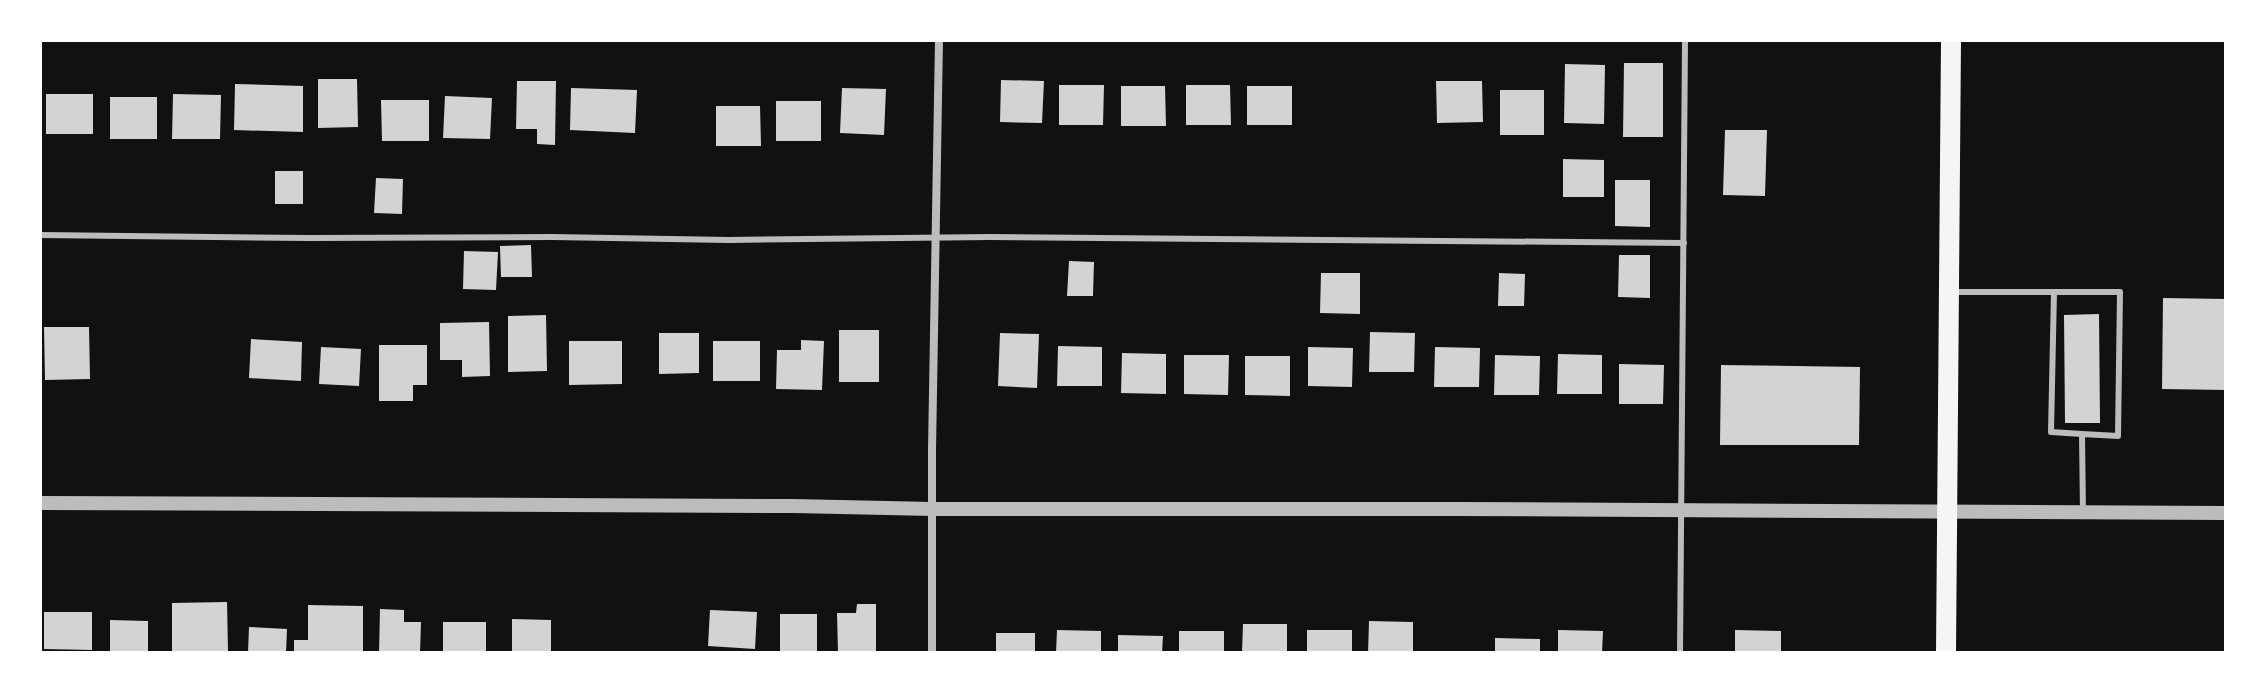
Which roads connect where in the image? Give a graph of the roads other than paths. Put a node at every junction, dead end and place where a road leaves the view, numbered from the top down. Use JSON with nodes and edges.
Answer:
{"nodes":[{"id":1,"x":939,"y":40,"type":"edge"},
{"id":2,"x":1685,"y":40,"type":"edge"},
{"id":3,"x":1951,"y":40,"type":"edge"},
{"id":4,"x":40,"y":235,"type":"edge"},
{"id":5,"x":936,"y":239,"type":"junction"},
{"id":6,"x":1684,"y":243,"type":"junction"},
{"id":7,"x":1948,"y":292,"type":"junction"},
{"id":8,"x":2054,"y":292,"type":"junction"},
{"id":9,"x":2082,"y":434,"type":"junction"},
{"id":10,"x":40,"y":503,"type":"edge"},
{"id":11,"x":933,"y":509,"type":"junction"},
{"id":12,"x":1681,"y":510,"type":"junction"},
{"id":13,"x":1948,"y":511,"type":"junction"},
{"id":14,"x":2083,"y":513,"type":"junction"},
{"id":15,"x":2226,"y":513,"type":"edge"},
{"id":16,"x":932,"y":653,"type":"edge"},
{"id":17,"x":1680,"y":653,"type":"edge"},
{"id":18,"x":1946,"y":653,"type":"edge"}],
"edges":[{"from":1,"to":5,"type":"street"},
{"from":2,"to":6,"type":"lane"},
{"from":3,"to":7,"type":"main road"},
{"from":4,"to":5,"type":"lane"},
{"from":5,"to":6,"type":"lane"},
{"from":5,"to":11,"type":"street"},
{"from":6,"to":12,"type":"lane"},
{"from":7,"to":8,"type":"lane"},
{"from":7,"to":13,"type":"main road"},
{"from":8,"to":9,"type":"lane"},
{"from":8,"to":9,"type":"lane"},
{"from":9,"to":14,"type":"lane"},
{"from":10,"to":11,"type":"street"},
{"from":11,"to":12,"type":"street"},
{"from":11,"to":16,"type":"street"},
{"from":12,"to":13,"type":"street"},
{"from":12,"to":17,"type":"lane"},
{"from":13,"to":14,"type":"street"},
{"from":13,"to":18,"type":"main road"},
{"from":14,"to":15,"type":"street"}]}
